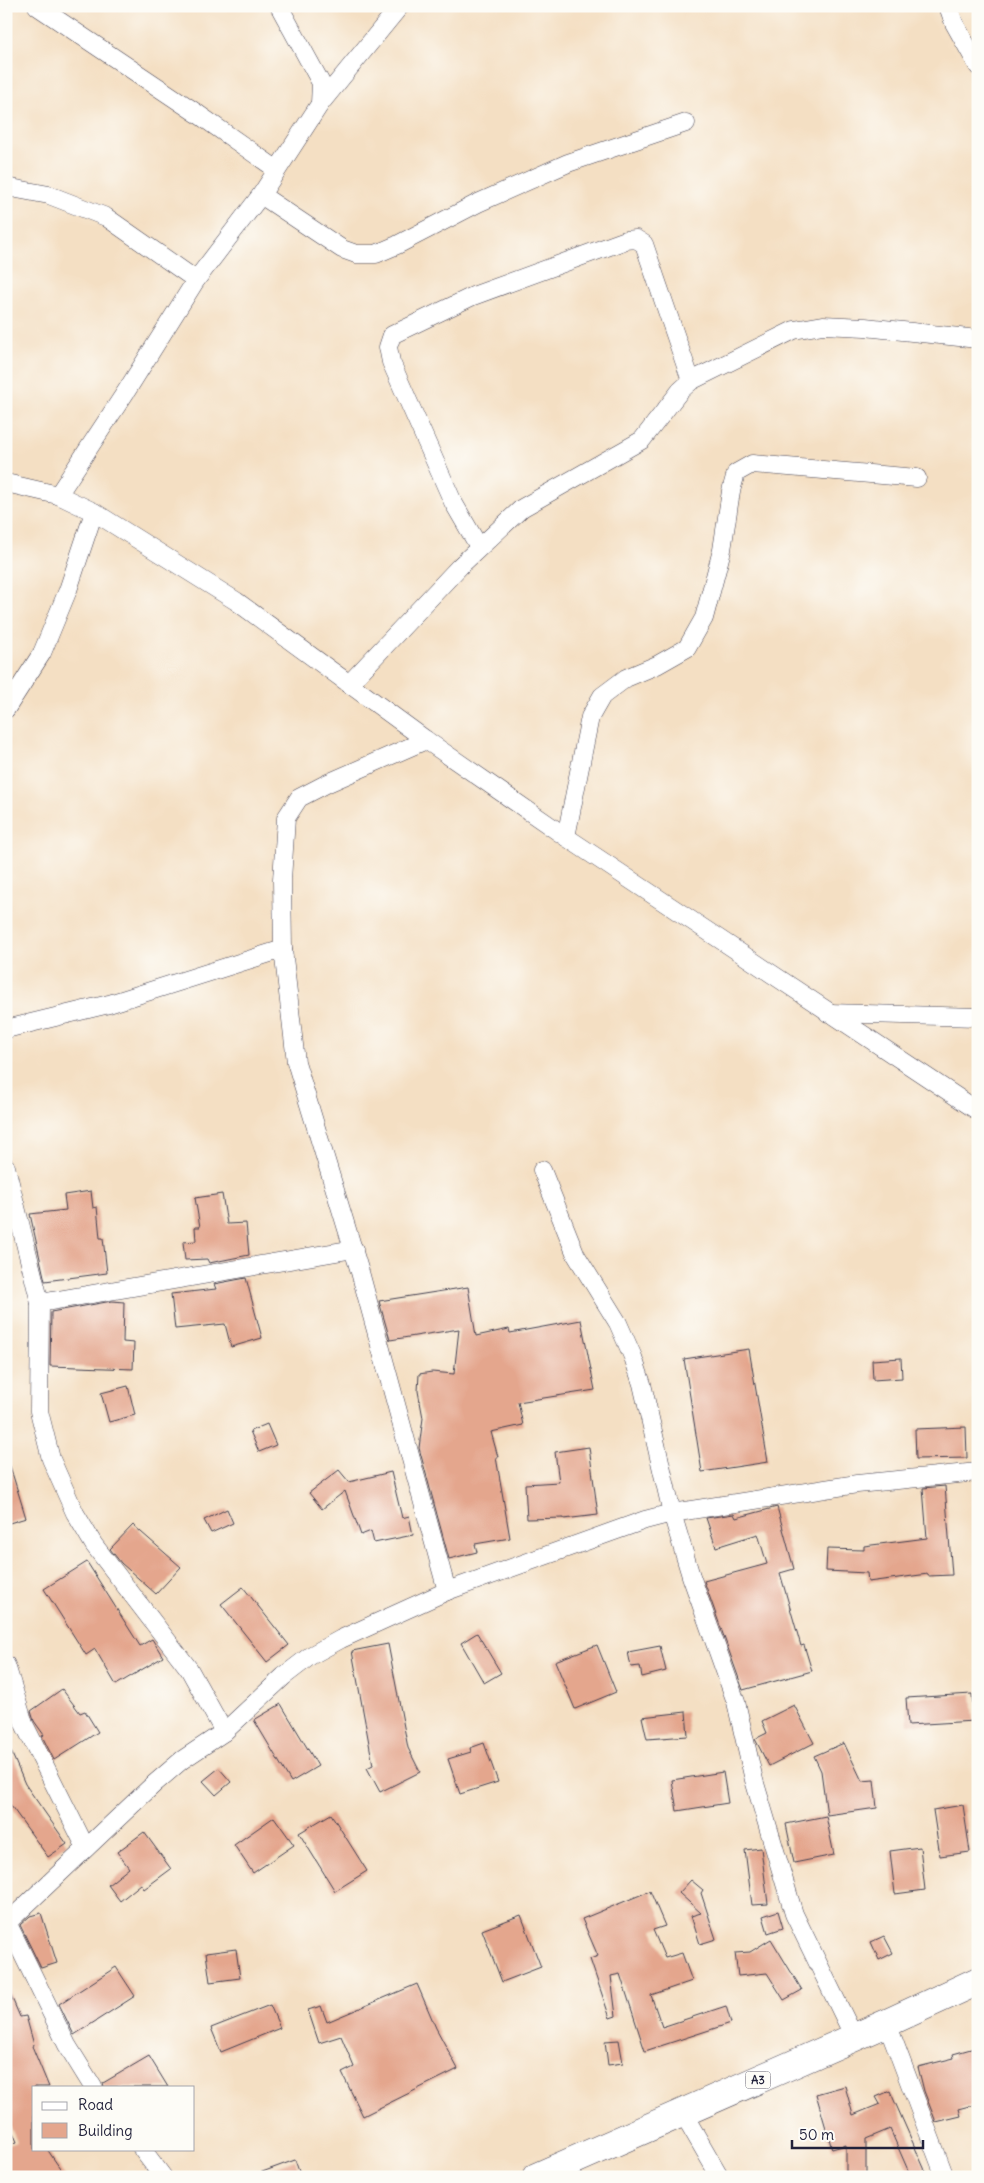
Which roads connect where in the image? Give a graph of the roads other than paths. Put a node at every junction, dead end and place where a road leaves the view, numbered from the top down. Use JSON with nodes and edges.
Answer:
{"nodes":[{"id":1,"x":37,"y":6,"type":"edge"},
{"id":2,"x":279,"y":6,"type":"edge"},
{"id":3,"x":400,"y":6,"type":"edge"},
{"id":4,"x":948,"y":6,"type":"edge"},
{"id":5,"x":978,"y":66,"type":"edge"},
{"id":6,"x":320,"y":104,"type":"junction"},
{"id":7,"x":686,"y":124,"type":"dead end"},
{"id":8,"x":276,"y":169,"type":"junction"},
{"id":9,"x":6,"y":187,"type":"edge"},
{"id":10,"x":261,"y":194,"type":"junction"},
{"id":11,"x":196,"y":280,"type":"junction"},
{"id":12,"x":978,"y":339,"type":"edge"},
{"id":13,"x":691,"y":381,"type":"junction"},
{"id":14,"x":917,"y":478,"type":"dead end"},
{"id":15,"x":6,"y":483,"type":"edge"},
{"id":16,"x":58,"y":495,"type":"junction"},
{"id":17,"x":94,"y":512,"type":"junction"},
{"id":18,"x":479,"y":547,"type":"junction"},
{"id":19,"x":349,"y":684,"type":"junction"},
{"id":20,"x":6,"y":708,"type":"edge"},
{"id":21,"x":426,"y":740,"type":"junction"},
{"id":22,"x":566,"y":837,"type":"junction"},
{"id":23,"x":284,"y":949,"type":"junction"},
{"id":24,"x":828,"y":1013,"type":"junction"},
{"id":25,"x":978,"y":1017,"type":"edge"},
{"id":26,"x":6,"y":1029,"type":"edge"},
{"id":27,"x":978,"y":1111,"type":"edge"},
{"id":28,"x":6,"y":1167,"type":"edge"},
{"id":29,"x":542,"y":1170,"type":"dead end"},
{"id":30,"x":354,"y":1249,"type":"junction"},
{"id":31,"x":40,"y":1303,"type":"junction"},
{"id":32,"x":978,"y":1472,"type":"edge"},
{"id":33,"x":672,"y":1514,"type":"junction"},
{"id":34,"x":446,"y":1591,"type":"junction"},
{"id":35,"x":6,"y":1665,"type":"edge"},
{"id":36,"x":224,"y":1732,"type":"junction"},
{"id":37,"x":86,"y":1848,"type":"junction"},
{"id":38,"x":7,"y":1921,"type":"edge"},
{"id":39,"x":978,"y":1981,"type":"edge"},
{"id":40,"x":887,"y":2023,"type":"junction"},
{"id":41,"x":854,"y":2037,"type":"junction"},
{"id":42,"x":92,"y":2086,"type":"edge"},
{"id":43,"x":683,"y":2113,"type":"junction"},
{"id":44,"x":143,"y":2150,"type":"edge"},
{"id":45,"x":163,"y":2177,"type":"edge"},
{"id":46,"x":536,"y":2177,"type":"edge"},
{"id":47,"x":720,"y":2177,"type":"edge"},
{"id":48,"x":945,"y":2177,"type":"edge"}],
"edges":[{"from":1,"to":8,"type":"street"},
{"from":2,"to":6,"type":"street"},
{"from":3,"to":6,"type":"street"},
{"from":4,"to":5,"type":"street"},
{"from":6,"to":8,"type":"street"},
{"from":7,"to":10,"type":"street"},
{"from":8,"to":10,"type":"street"},
{"from":9,"to":11,"type":"street"},
{"from":10,"to":11,"type":"street"},
{"from":11,"to":16,"type":"street"},
{"from":12,"to":13,"type":"street"},
{"from":13,"to":18,"type":"street"},
{"from":13,"to":18,"type":"street"},
{"from":14,"to":22,"type":"street"},
{"from":15,"to":16,"type":"street"},
{"from":16,"to":17,"type":"street"},
{"from":17,"to":19,"type":"street"},
{"from":17,"to":20,"type":"street"},
{"from":18,"to":19,"type":"street"},
{"from":19,"to":21,"type":"street"},
{"from":21,"to":22,"type":"street"},
{"from":21,"to":23,"type":"street"},
{"from":22,"to":24,"type":"street"},
{"from":23,"to":26,"type":"street"},
{"from":23,"to":30,"type":"street"},
{"from":24,"to":25,"type":"street"},
{"from":24,"to":27,"type":"street"},
{"from":28,"to":31,"type":"street"},
{"from":29,"to":33,"type":"street"},
{"from":30,"to":31,"type":"street"},
{"from":30,"to":34,"type":"street"},
{"from":31,"to":36,"type":"street"},
{"from":32,"to":33,"type":"street"},
{"from":33,"to":34,"type":"street"},
{"from":33,"to":41,"type":"street"},
{"from":34,"to":36,"type":"street"},
{"from":35,"to":37,"type":"street"},
{"from":36,"to":37,"type":"street"},
{"from":37,"to":38,"type":"street"},
{"from":38,"to":42,"type":"street"},
{"from":39,"to":40,"type":"highway","number":"A3"},
{"from":40,"to":41,"type":"highway","number":"A3"},
{"from":40,"to":48,"type":"street"},
{"from":41,"to":43,"type":"highway","number":"A3"},
{"from":43,"to":46,"type":"highway","number":"A3"},
{"from":43,"to":47,"type":"street"},
{"from":44,"to":45,"type":"street"}]}
